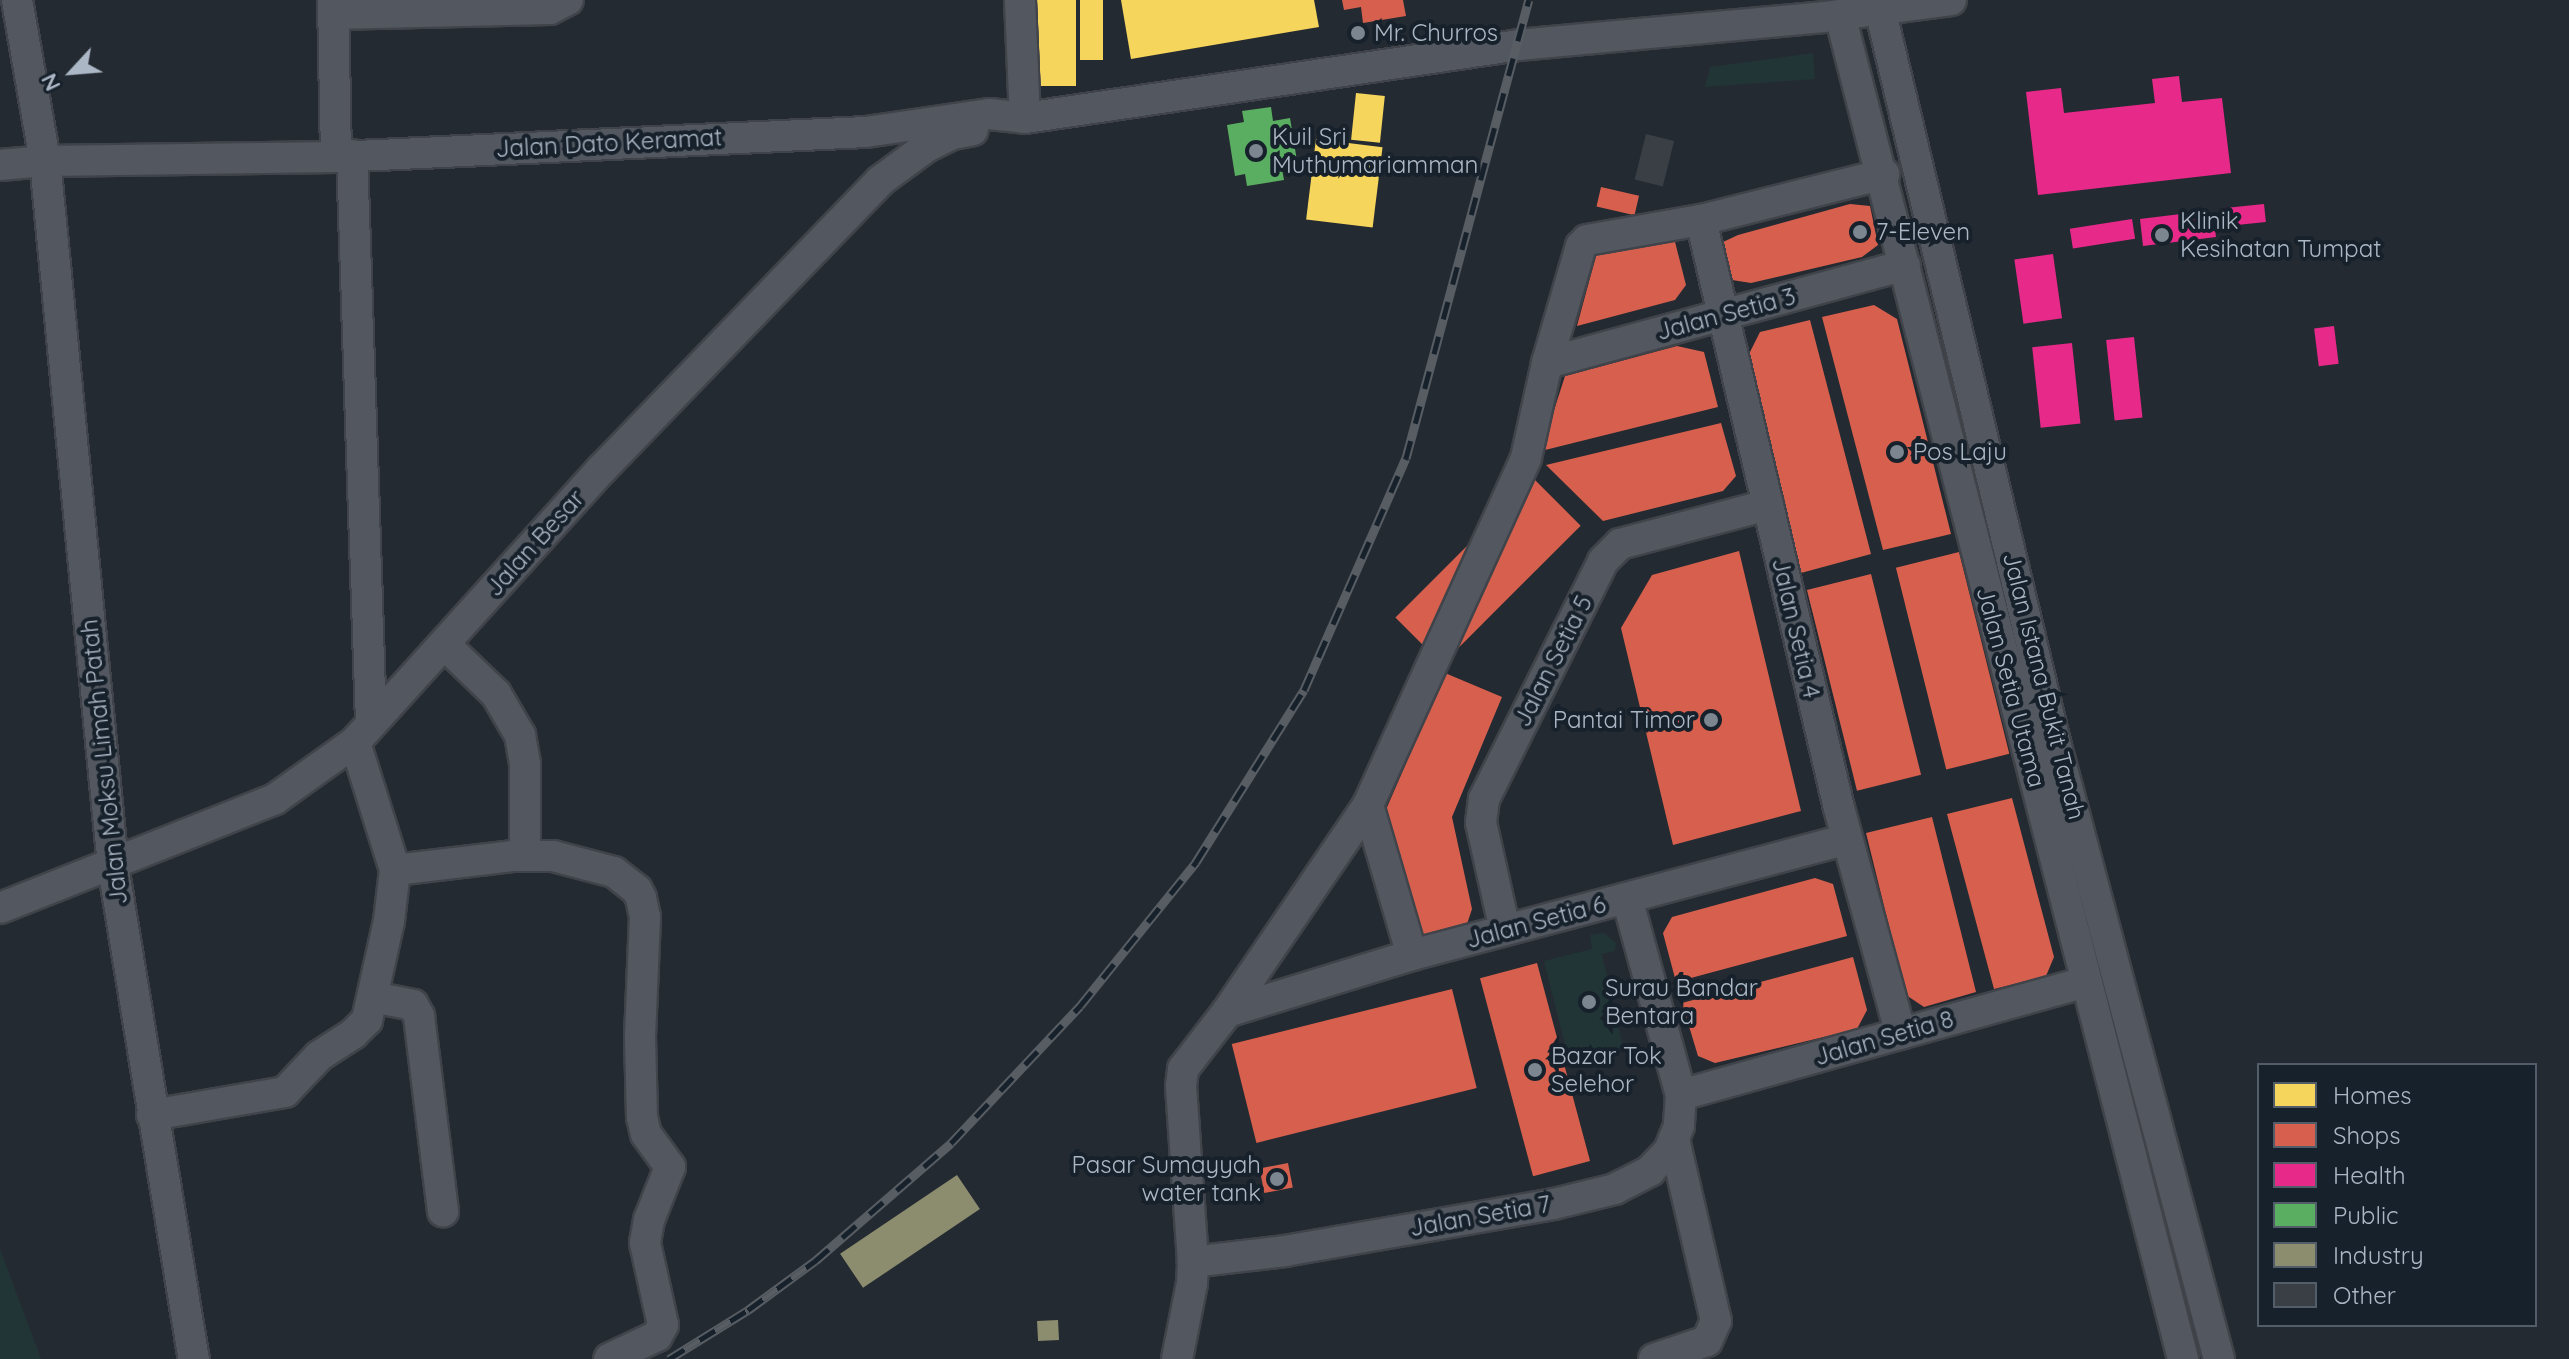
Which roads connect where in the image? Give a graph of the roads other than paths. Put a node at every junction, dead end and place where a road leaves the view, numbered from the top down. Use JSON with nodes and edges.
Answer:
{"nodes":[{"id":1,"x":17,"y":0,"type":"edge"},
{"id":2,"x":568,"y":0,"type":"edge"},
{"id":3,"x":1020,"y":0,"type":"edge"},
{"id":4,"x":1951,"y":0,"type":"edge"},
{"id":5,"x":333,"y":7,"type":"edge"},
{"id":6,"x":1880,"y":9,"type":"junction"},
{"id":7,"x":1829,"y":11,"type":"edge"},
{"id":8,"x":1025,"y":118,"type":"junction"},
{"id":9,"x":866,"y":132,"type":"junction"},
{"id":10,"x":344,"y":156,"type":"junction"},
{"id":11,"x":45,"y":161,"type":"junction"},
{"id":12,"x":0,"y":165,"type":"edge"},
{"id":13,"x":1884,"y":174,"type":"junction"},
{"id":14,"x":880,"y":181,"type":"junction"},
{"id":15,"x":1701,"y":220,"type":"junction"},
{"id":16,"x":1905,"y":265,"type":"junction"},
{"id":17,"x":1723,"y":315,"type":"junction"},
{"id":18,"x":1547,"y":363,"type":"junction"},
{"id":19,"x":1768,"y":505,"type":"junction"},
{"id":20,"x":444,"y":644,"type":"junction"},
{"id":21,"x":363,"y":732,"type":"junction"},
{"id":22,"x":1368,"y":805,"type":"junction"},
{"id":23,"x":1847,"y":839,"type":"junction"},
{"id":24,"x":525,"y":855,"type":"junction"},
{"id":25,"x":113,"y":866,"type":"junction"},
{"id":26,"x":395,"y":870,"type":"junction"},
{"id":27,"x":1627,"y":898,"type":"junction"},
{"id":28,"x":0,"y":908,"type":"edge"},
{"id":29,"x":1505,"y":930,"type":"junction"},
{"id":30,"x":1412,"y":955,"type":"junction"},
{"id":31,"x":2087,"y":982,"type":"junction"},
{"id":32,"x":373,"y":997,"type":"junction"},
{"id":33,"x":1227,"y":1012,"type":"junction"},
{"id":34,"x":1901,"y":1034,"type":"junction"},
{"id":35,"x":1681,"y":1095,"type":"junction"},
{"id":36,"x":152,"y":1115,"type":"junction"},
{"id":37,"x":1674,"y":1139,"type":"junction"},
{"id":38,"x":443,"y":1212,"type":"dead end"},
{"id":39,"x":1193,"y":1262,"type":"junction"},
{"id":40,"x":194,"y":1359,"type":"edge"},
{"id":41,"x":609,"y":1359,"type":"edge"},
{"id":42,"x":1177,"y":1359,"type":"edge"},
{"id":43,"x":1654,"y":1359,"type":"edge"},
{"id":44,"x":2183,"y":1359,"type":"edge"},
{"id":45,"x":2219,"y":1359,"type":"edge"}],
"edges":[{"from":1,"to":11,"type":"street","name":"Jalan Moksu Limah Patah"},
{"from":2,"to":5,"type":"street"},
{"from":3,"to":8,"type":"street"},
{"from":4,"to":6,"type":"street"},
{"from":5,"to":10,"type":"street"},
{"from":6,"to":7,"type":"street"},
{"from":6,"to":45,"type":"street","name":"Jalan Istana Bukit Tanah"},
{"from":7,"to":8,"type":"street"},
{"from":7,"to":13,"type":"street","name":"Jalan Setia Utama"},
{"from":8,"to":9,"type":"street","name":"Jalan Dato Keramat"},
{"from":8,"to":14,"type":"street","name":"Jalan Besar"},
{"from":9,"to":10,"type":"street","name":"Jalan Dato Keramat"},
{"from":9,"to":14,"type":"street"},
{"from":10,"to":11,"type":"street","name":"Jalan Dato Keramat"},
{"from":10,"to":21,"type":"street"},
{"from":11,"to":12,"type":"street"},
{"from":11,"to":25,"type":"street","name":"Jalan Moksu Limah Patah"},
{"from":13,"to":15,"type":"street"},
{"from":13,"to":16,"type":"street","name":"Jalan Setia Utama"},
{"from":14,"to":20,"type":"street","name":"Jalan Besar"},
{"from":15,"to":17,"type":"street","name":"Jalan Setia 4"},
{"from":15,"to":18,"type":"street"},
{"from":16,"to":17,"type":"street","name":"Jalan Setia 3"},
{"from":16,"to":31,"type":"street","name":"Jalan Setia Utama"},
{"from":17,"to":18,"type":"street","name":"Jalan Setia 3"},
{"from":17,"to":19,"type":"street","name":"Jalan Setia 4"},
{"from":18,"to":22,"type":"street"},
{"from":19,"to":23,"type":"street","name":"Jalan Setia 4"},
{"from":19,"to":29,"type":"street","name":"Jalan Setia 5"},
{"from":20,"to":21,"type":"street","name":"Jalan Besar"},
{"from":20,"to":24,"type":"street"},
{"from":21,"to":25,"type":"street","name":"Jalan Besar"},
{"from":21,"to":26,"type":"street"},
{"from":22,"to":30,"type":"street"},
{"from":22,"to":33,"type":"street"},
{"from":23,"to":27,"type":"street","name":"Jalan Setia 6"},
{"from":23,"to":34,"type":"street","name":"Jalan Setia 4"},
{"from":24,"to":26,"type":"street"},
{"from":24,"to":41,"type":"street"},
{"from":25,"to":28,"type":"street","name":"Jalan Besar"},
{"from":25,"to":36,"type":"street","name":"Jalan Moksu Limah Patah"},
{"from":26,"to":32,"type":"street"},
{"from":27,"to":29,"type":"street","name":"Jalan Setia 6"},
{"from":27,"to":35,"type":"street","name":"Jalan Setia 7"},
{"from":29,"to":30,"type":"street","name":"Jalan Setia 6"},
{"from":30,"to":33,"type":"street","name":"Jalan Setia 6"},
{"from":31,"to":34,"type":"street","name":"Jalan Setia 8"},
{"from":31,"to":44,"type":"street","name":"Jalan Setia Utama"},
{"from":32,"to":36,"type":"street"},
{"from":32,"to":38,"type":"street"},
{"from":33,"to":39,"type":"street"},
{"from":34,"to":35,"type":"street","name":"Jalan Setia 8"},
{"from":35,"to":37,"type":"street","name":"Jalan Setia 7"},
{"from":36,"to":40,"type":"street","name":"Jalan Moksu Limah Patah"},
{"from":37,"to":39,"type":"street","name":"Jalan Setia 7"},
{"from":37,"to":43,"type":"street"},
{"from":39,"to":42,"type":"street"}]}
